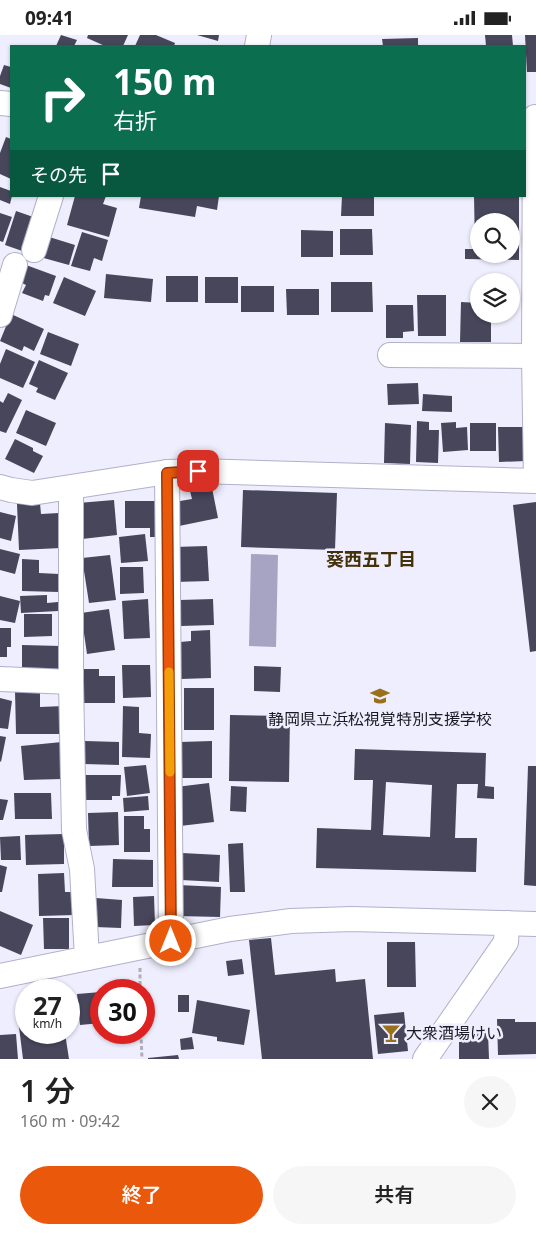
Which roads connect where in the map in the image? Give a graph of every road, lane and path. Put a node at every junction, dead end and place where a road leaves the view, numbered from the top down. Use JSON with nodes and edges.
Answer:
{"nodes":[{"id":1,"x":532,"y":117,"type":"edge"},
{"id":2,"x":51,"y":197,"type":"edge"},
{"id":3,"x":34,"y":250,"type":"dead end"},
{"id":4,"x":15,"y":265,"type":"dead end"},
{"id":5,"x":0,"y":315,"type":"edge"},
{"id":6,"x":390,"y":355,"type":"dead end"},
{"id":7,"x":534,"y":356,"type":"junction"},
{"id":8,"x":167,"y":473,"type":"junction"},
{"id":9,"x":0,"y":487,"type":"edge"},
{"id":10,"x":71,"y":488,"type":"junction"},
{"id":11,"x":0,"y":679,"type":"edge"},
{"id":12,"x":71,"y":682,"type":"junction"},
{"id":13,"x":506,"y":923,"type":"junction"},
{"id":14,"x":536,"y":924,"type":"edge"},
{"id":15,"x":171,"y":941,"type":"junction"},
{"id":16,"x":87,"y":958,"type":"junction"},
{"id":17,"x":140,"y":966,"type":"dead end"},
{"id":18,"x":0,"y":976,"type":"edge"},
{"id":19,"x":140,"y":979,"type":"edge"},
{"id":20,"x":141,"y":1044,"type":"edge"},
{"id":21,"x":142,"y":1059,"type":"edge"},
{"id":22,"x":425,"y":1059,"type":"edge"}],
"edges":[{"from":1,"to":7,"type":"street"},
{"from":2,"to":3,"type":"street"},
{"from":4,"to":5,"type":"street"},
{"from":6,"to":7,"type":"street"},
{"from":7,"to":8,"type":"street"},
{"from":8,"to":10,"type":"street"},
{"from":8,"to":15,"type":"street"},
{"from":9,"to":10,"type":"street"},
{"from":10,"to":12,"type":"street"},
{"from":11,"to":12,"type":"street"},
{"from":12,"to":16,"type":"street"},
{"from":13,"to":14,"type":"street"},
{"from":13,"to":15,"type":"street"},
{"from":13,"to":22,"type":"street"},
{"from":15,"to":16,"type":"street"},
{"from":16,"to":18,"type":"street"},
{"from":17,"to":19,"type":"path"},
{"from":20,"to":21,"type":"path"}]}
